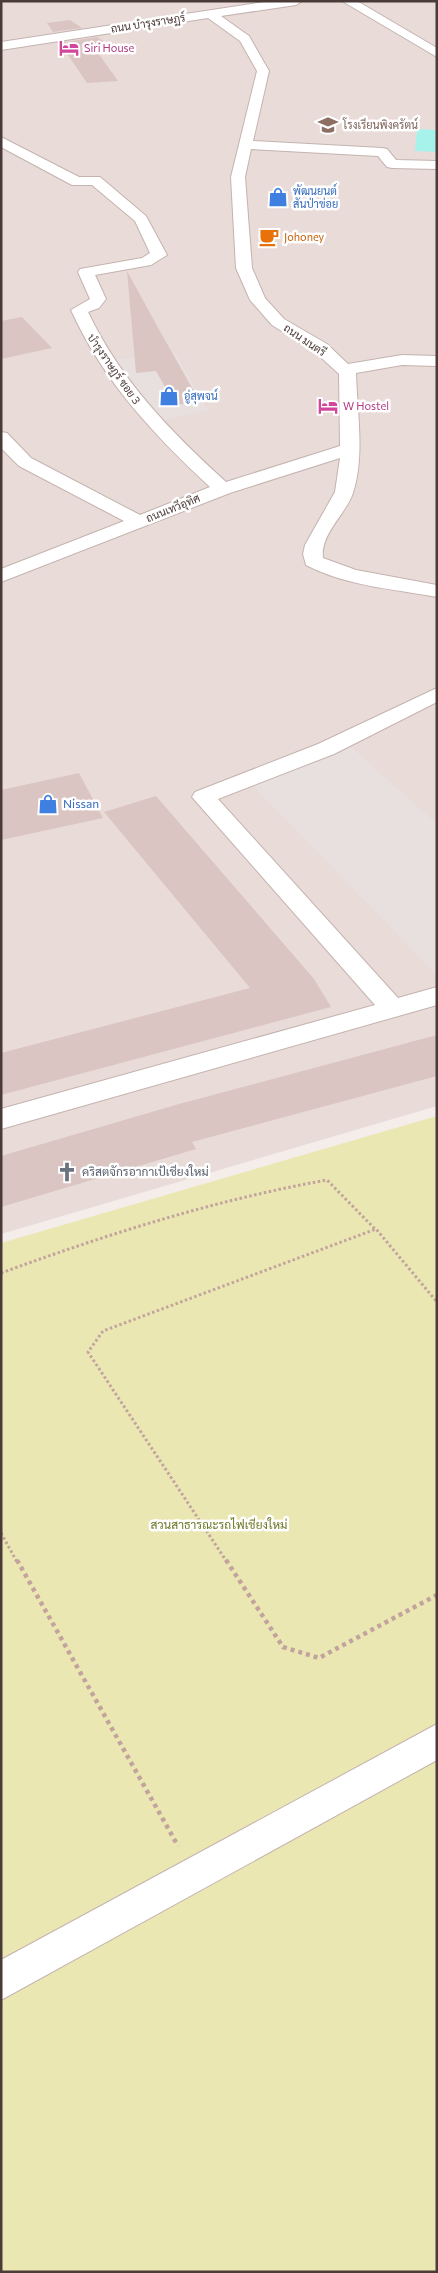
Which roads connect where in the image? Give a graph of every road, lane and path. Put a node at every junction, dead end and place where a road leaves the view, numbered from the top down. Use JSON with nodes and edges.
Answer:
{"nodes":[{"id":1,"x":296,"y":1,"type":"edge"},
{"id":2,"x":348,"y":1,"type":"edge"},
{"id":3,"x":210,"y":14,"type":"junction"},
{"id":4,"x":1,"y":46,"type":"edge"},
{"id":5,"x":437,"y":53,"type":"edge"},
{"id":6,"x":1,"y":141,"type":"edge"},
{"id":7,"x":246,"y":145,"type":"junction"},
{"id":8,"x":437,"y":165,"type":"edge"},
{"id":9,"x":437,"y":361,"type":"edge"},
{"id":10,"x":344,"y":370,"type":"junction"},
{"id":11,"x":1,"y":437,"type":"edge"},
{"id":12,"x":348,"y":449,"type":"junction"},
{"id":13,"x":223,"y":489,"type":"junction"},
{"id":14,"x":140,"y":522,"type":"junction"},
{"id":15,"x":1,"y":576,"type":"edge"},
{"id":16,"x":437,"y":591,"type":"edge"},
{"id":17,"x":437,"y":694,"type":"edge"},
{"id":18,"x":437,"y":996,"type":"edge"},
{"id":19,"x":392,"y":1008,"type":"junction"},
{"id":20,"x":1,"y":1119,"type":"edge"},
{"id":21,"x":375,"y":1229,"type":"junction"},
{"id":22,"x":1,"y":1273,"type":"edge"},
{"id":23,"x":437,"y":1302,"type":"edge"},
{"id":24,"x":1,"y":1533,"type":"edge"},
{"id":25,"x":437,"y":1595,"type":"edge"},
{"id":26,"x":437,"y":1741,"type":"edge"},
{"id":27,"x":194,"y":1875,"type":"junction"},
{"id":28,"x":1,"y":1981,"type":"edge"}],
"edges":[{"from":1,"to":3,"type":"street","name":"ถนน บำรุงราษฏร์"},
{"from":2,"to":5,"type":"street"},
{"from":3,"to":4,"type":"street","name":"ถนน บำรุงราษฏร์"},
{"from":3,"to":7,"type":"street","name":"ถนน มนตรี"},
{"from":6,"to":13,"type":"street","name":"บำรุงราษฏร์ ซอย 3"},
{"from":7,"to":8,"type":"street"},
{"from":7,"to":10,"type":"street","name":"ถนน มนตรี"},
{"from":9,"to":10,"type":"street"},
{"from":10,"to":12,"type":"street"},
{"from":11,"to":14,"type":"street"},
{"from":12,"to":13,"type":"street","name":"ถนนเทวีอุทิศ"},
{"from":12,"to":16,"type":"street"},
{"from":13,"to":14,"type":"street","name":"ถนนเทวีอุทิศ"},
{"from":14,"to":15,"type":"street","name":"ถนนเทวีอุทิศ"},
{"from":17,"to":19,"type":"street"},
{"from":18,"to":19,"type":"street"},
{"from":19,"to":20,"type":"street"},
{"from":21,"to":22,"type":"path"},
{"from":21,"to":23,"type":"path"},
{"from":21,"to":25,"type":"path"},
{"from":24,"to":27,"type":"path"},
{"from":26,"to":27,"type":"street"},
{"from":27,"to":28,"type":"street"}]}
